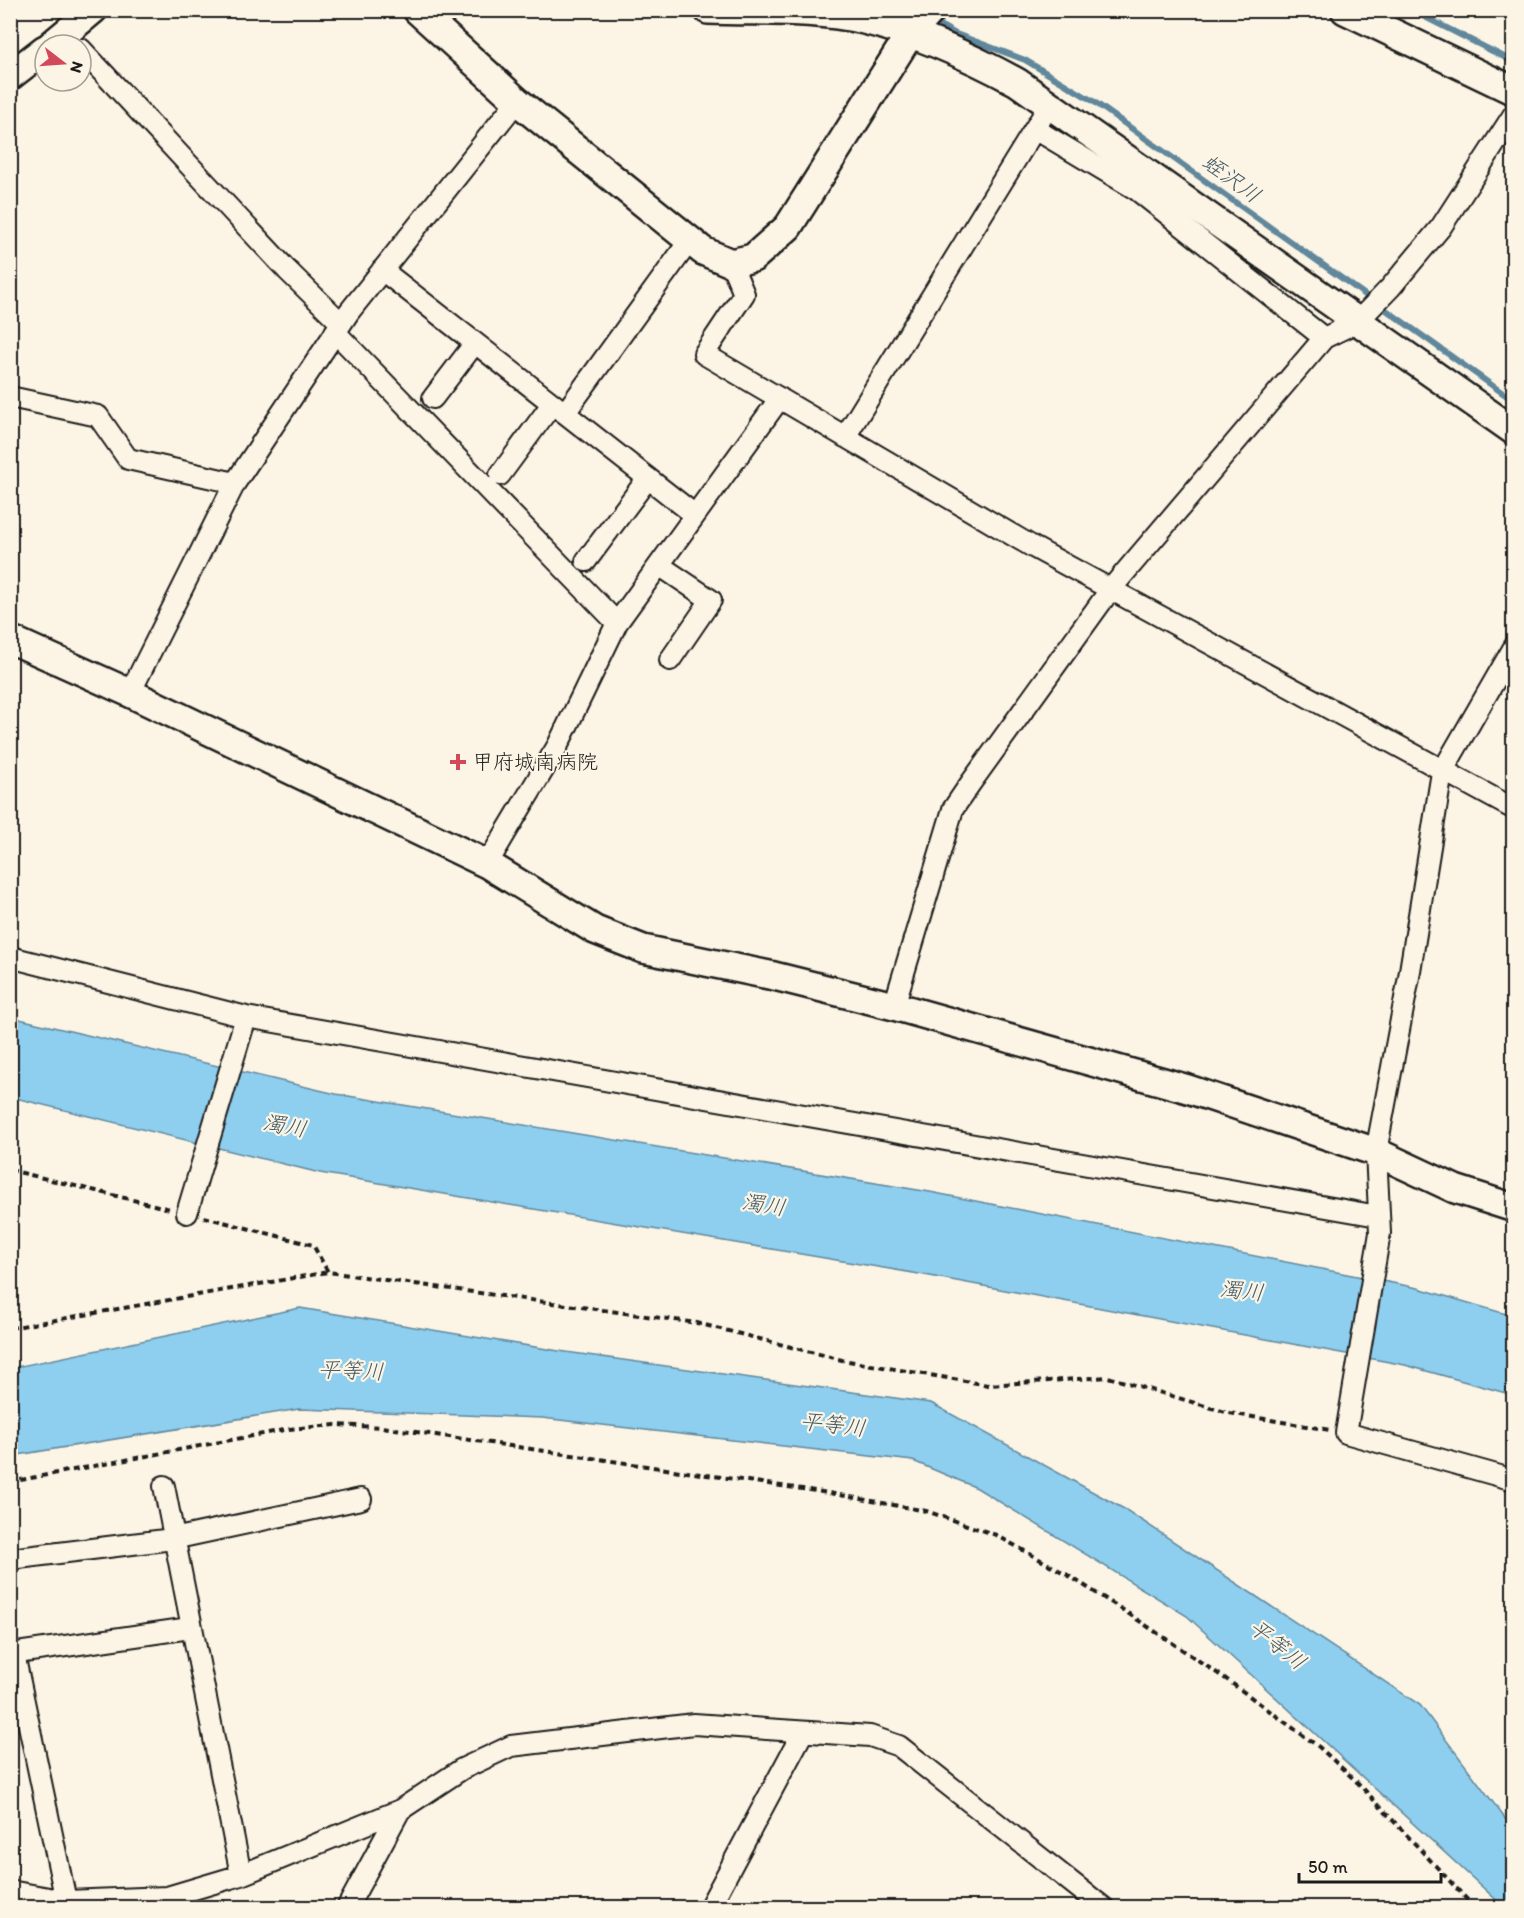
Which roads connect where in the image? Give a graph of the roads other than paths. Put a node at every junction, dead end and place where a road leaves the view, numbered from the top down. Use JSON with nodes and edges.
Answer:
{"nodes":[{"id":1,"x":93,"y":10,"type":"edge"},
{"id":2,"x":417,"y":10,"type":"edge"},
{"id":3,"x":708,"y":10,"type":"edge"},
{"id":4,"x":1345,"y":10,"type":"edge"},
{"id":5,"x":921,"y":23,"type":"edge"},
{"id":6,"x":76,"y":33,"type":"edge"},
{"id":7,"x":33,"y":58,"type":"edge"},
{"id":8,"x":93,"y":68,"type":"edge"},
{"id":9,"x":10,"y":76,"type":"edge"},
{"id":10,"x":1514,"y":91,"type":"edge"},
{"id":11,"x":517,"y":101,"type":"junction"},
{"id":12,"x":1050,"y":104,"type":"junction"},
{"id":13,"x":1514,"y":114,"type":"edge"},
{"id":14,"x":1035,"y":129,"type":"junction"},
{"id":15,"x":1119,"y":167,"type":"junction"},
{"id":16,"x":690,"y":240,"type":"junction"},
{"id":17,"x":731,"y":263,"type":"junction"},
{"id":18,"x":382,"y":270,"type":"junction"},
{"id":19,"x":1362,"y":317,"type":"junction"},
{"id":20,"x":338,"y":328,"type":"junction"},
{"id":21,"x":1324,"y":338,"type":"junction"},
{"id":22,"x":475,"y":343,"type":"junction"},
{"id":23,"x":10,"y":397,"type":"edge"},
{"id":24,"x":433,"y":398,"type":"dead end"},
{"id":25,"x":780,"y":398,"type":"junction"},
{"id":26,"x":559,"y":409,"type":"junction"},
{"id":27,"x":1514,"y":431,"type":"edge"},
{"id":28,"x":845,"y":437,"type":"junction"},
{"id":29,"x":500,"y":475,"type":"dead end"},
{"id":30,"x":648,"y":478,"type":"junction"},
{"id":31,"x":235,"y":483,"type":"junction"},
{"id":32,"x":695,"y":515,"type":"junction"},
{"id":33,"x":586,"y":561,"type":"dead end"},
{"id":34,"x":659,"y":565,"type":"junction"},
{"id":35,"x":1110,"y":590,"type":"junction"},
{"id":36,"x":617,"y":623,"type":"junction"},
{"id":37,"x":10,"y":639,"type":"edge"},
{"id":38,"x":1514,"y":647,"type":"edge"},
{"id":39,"x":670,"y":660,"type":"dead end"},
{"id":40,"x":130,"y":693,"type":"junction"},
{"id":41,"x":1442,"y":772,"type":"junction"},
{"id":42,"x":1514,"y":809,"type":"edge"},
{"id":43,"x":487,"y":864,"type":"junction"},
{"id":44,"x":10,"y":957,"type":"edge"},
{"id":45,"x":894,"y":1006,"type":"junction"},
{"id":46,"x":244,"y":1025,"type":"junction"},
{"id":47,"x":1376,"y":1152,"type":"junction"},
{"id":48,"x":190,"y":1205,"type":"road end"},
{"id":49,"x":1514,"y":1208,"type":"edge"},
{"id":50,"x":1379,"y":1225,"type":"junction"},
{"id":51,"x":1514,"y":1480,"type":"edge"},
{"id":52,"x":164,"y":1486,"type":"dead end"},
{"id":53,"x":361,"y":1500,"type":"dead end"},
{"id":54,"x":173,"y":1539,"type":"junction"},
{"id":55,"x":10,"y":1559,"type":"edge"},
{"id":56,"x":190,"y":1628,"type":"junction"},
{"id":57,"x":12,"y":1654,"type":"edge"},
{"id":58,"x":803,"y":1732,"type":"junction"},
{"id":59,"x":400,"y":1810,"type":"junction"},
{"id":60,"x":241,"y":1875,"type":"junction"},
{"id":61,"x":10,"y":1891,"type":"edge"},
{"id":62,"x":1081,"y":1900,"type":"edge"},
{"id":63,"x":66,"y":1901,"type":"junction"},
{"id":64,"x":347,"y":1908,"type":"edge"},
{"id":65,"x":709,"y":1908,"type":"edge"},
{"id":66,"x":1104,"y":1908,"type":"edge"}],
"edges":[{"from":1,"to":6,"type":"street"},
{"from":2,"to":11,"type":"street"},
{"from":3,"to":5,"type":"street"},
{"from":4,"to":10,"type":"street"},
{"from":5,"to":12,"type":"street"},
{"from":5,"to":17,"type":"street"},
{"from":7,"to":9,"type":"street"},
{"from":8,"to":20,"type":"street"},
{"from":11,"to":16,"type":"street"},
{"from":11,"to":18,"type":"street"},
{"from":12,"to":14,"type":"street"},
{"from":12,"to":15,"type":"street"},
{"from":13,"to":19,"type":"street"},
{"from":14,"to":15,"type":"street"},
{"from":14,"to":28,"type":"street"},
{"from":15,"to":19,"type":"street"},
{"from":15,"to":21,"type":"street"},
{"from":16,"to":17,"type":"street"},
{"from":16,"to":26,"type":"street"},
{"from":17,"to":25,"type":"street"},
{"from":18,"to":20,"type":"street"},
{"from":18,"to":22,"type":"street"},
{"from":19,"to":21,"type":"street"},
{"from":19,"to":27,"type":"street"},
{"from":20,"to":31,"type":"street"},
{"from":20,"to":36,"type":"street"},
{"from":21,"to":35,"type":"street"},
{"from":22,"to":24,"type":"street"},
{"from":22,"to":26,"type":"street"},
{"from":23,"to":31,"type":"street"},
{"from":25,"to":28,"type":"street"},
{"from":25,"to":32,"type":"street"},
{"from":26,"to":29,"type":"street"},
{"from":26,"to":30,"type":"street"},
{"from":28,"to":35,"type":"street"},
{"from":30,"to":32,"type":"street"},
{"from":30,"to":33,"type":"street"},
{"from":31,"to":40,"type":"street"},
{"from":32,"to":34,"type":"street"},
{"from":34,"to":36,"type":"street"},
{"from":34,"to":39,"type":"street"},
{"from":35,"to":41,"type":"street"},
{"from":35,"to":45,"type":"street"},
{"from":36,"to":43,"type":"street"},
{"from":37,"to":40,"type":"street"},
{"from":38,"to":41,"type":"street"},
{"from":40,"to":43,"type":"street"},
{"from":41,"to":42,"type":"street"},
{"from":41,"to":47,"type":"street"},
{"from":43,"to":45,"type":"street"},
{"from":44,"to":46,"type":"street"},
{"from":45,"to":47,"type":"street"},
{"from":46,"to":48,"type":"street"},
{"from":46,"to":50,"type":"street"},
{"from":47,"to":49,"type":"street"},
{"from":47,"to":50,"type":"street"},
{"from":50,"to":51,"type":"street"},
{"from":52,"to":54,"type":"street"},
{"from":53,"to":54,"type":"street"},
{"from":54,"to":55,"type":"street"},
{"from":54,"to":56,"type":"street"},
{"from":56,"to":57,"type":"street"},
{"from":56,"to":60,"type":"street"},
{"from":57,"to":63,"type":"street"},
{"from":58,"to":59,"type":"street"},
{"from":58,"to":62,"type":"street"},
{"from":58,"to":65,"type":"street"},
{"from":59,"to":60,"type":"street"},
{"from":59,"to":64,"type":"street"},
{"from":60,"to":63,"type":"street"},
{"from":61,"to":63,"type":"street"},
{"from":62,"to":66,"type":"street"}]}
